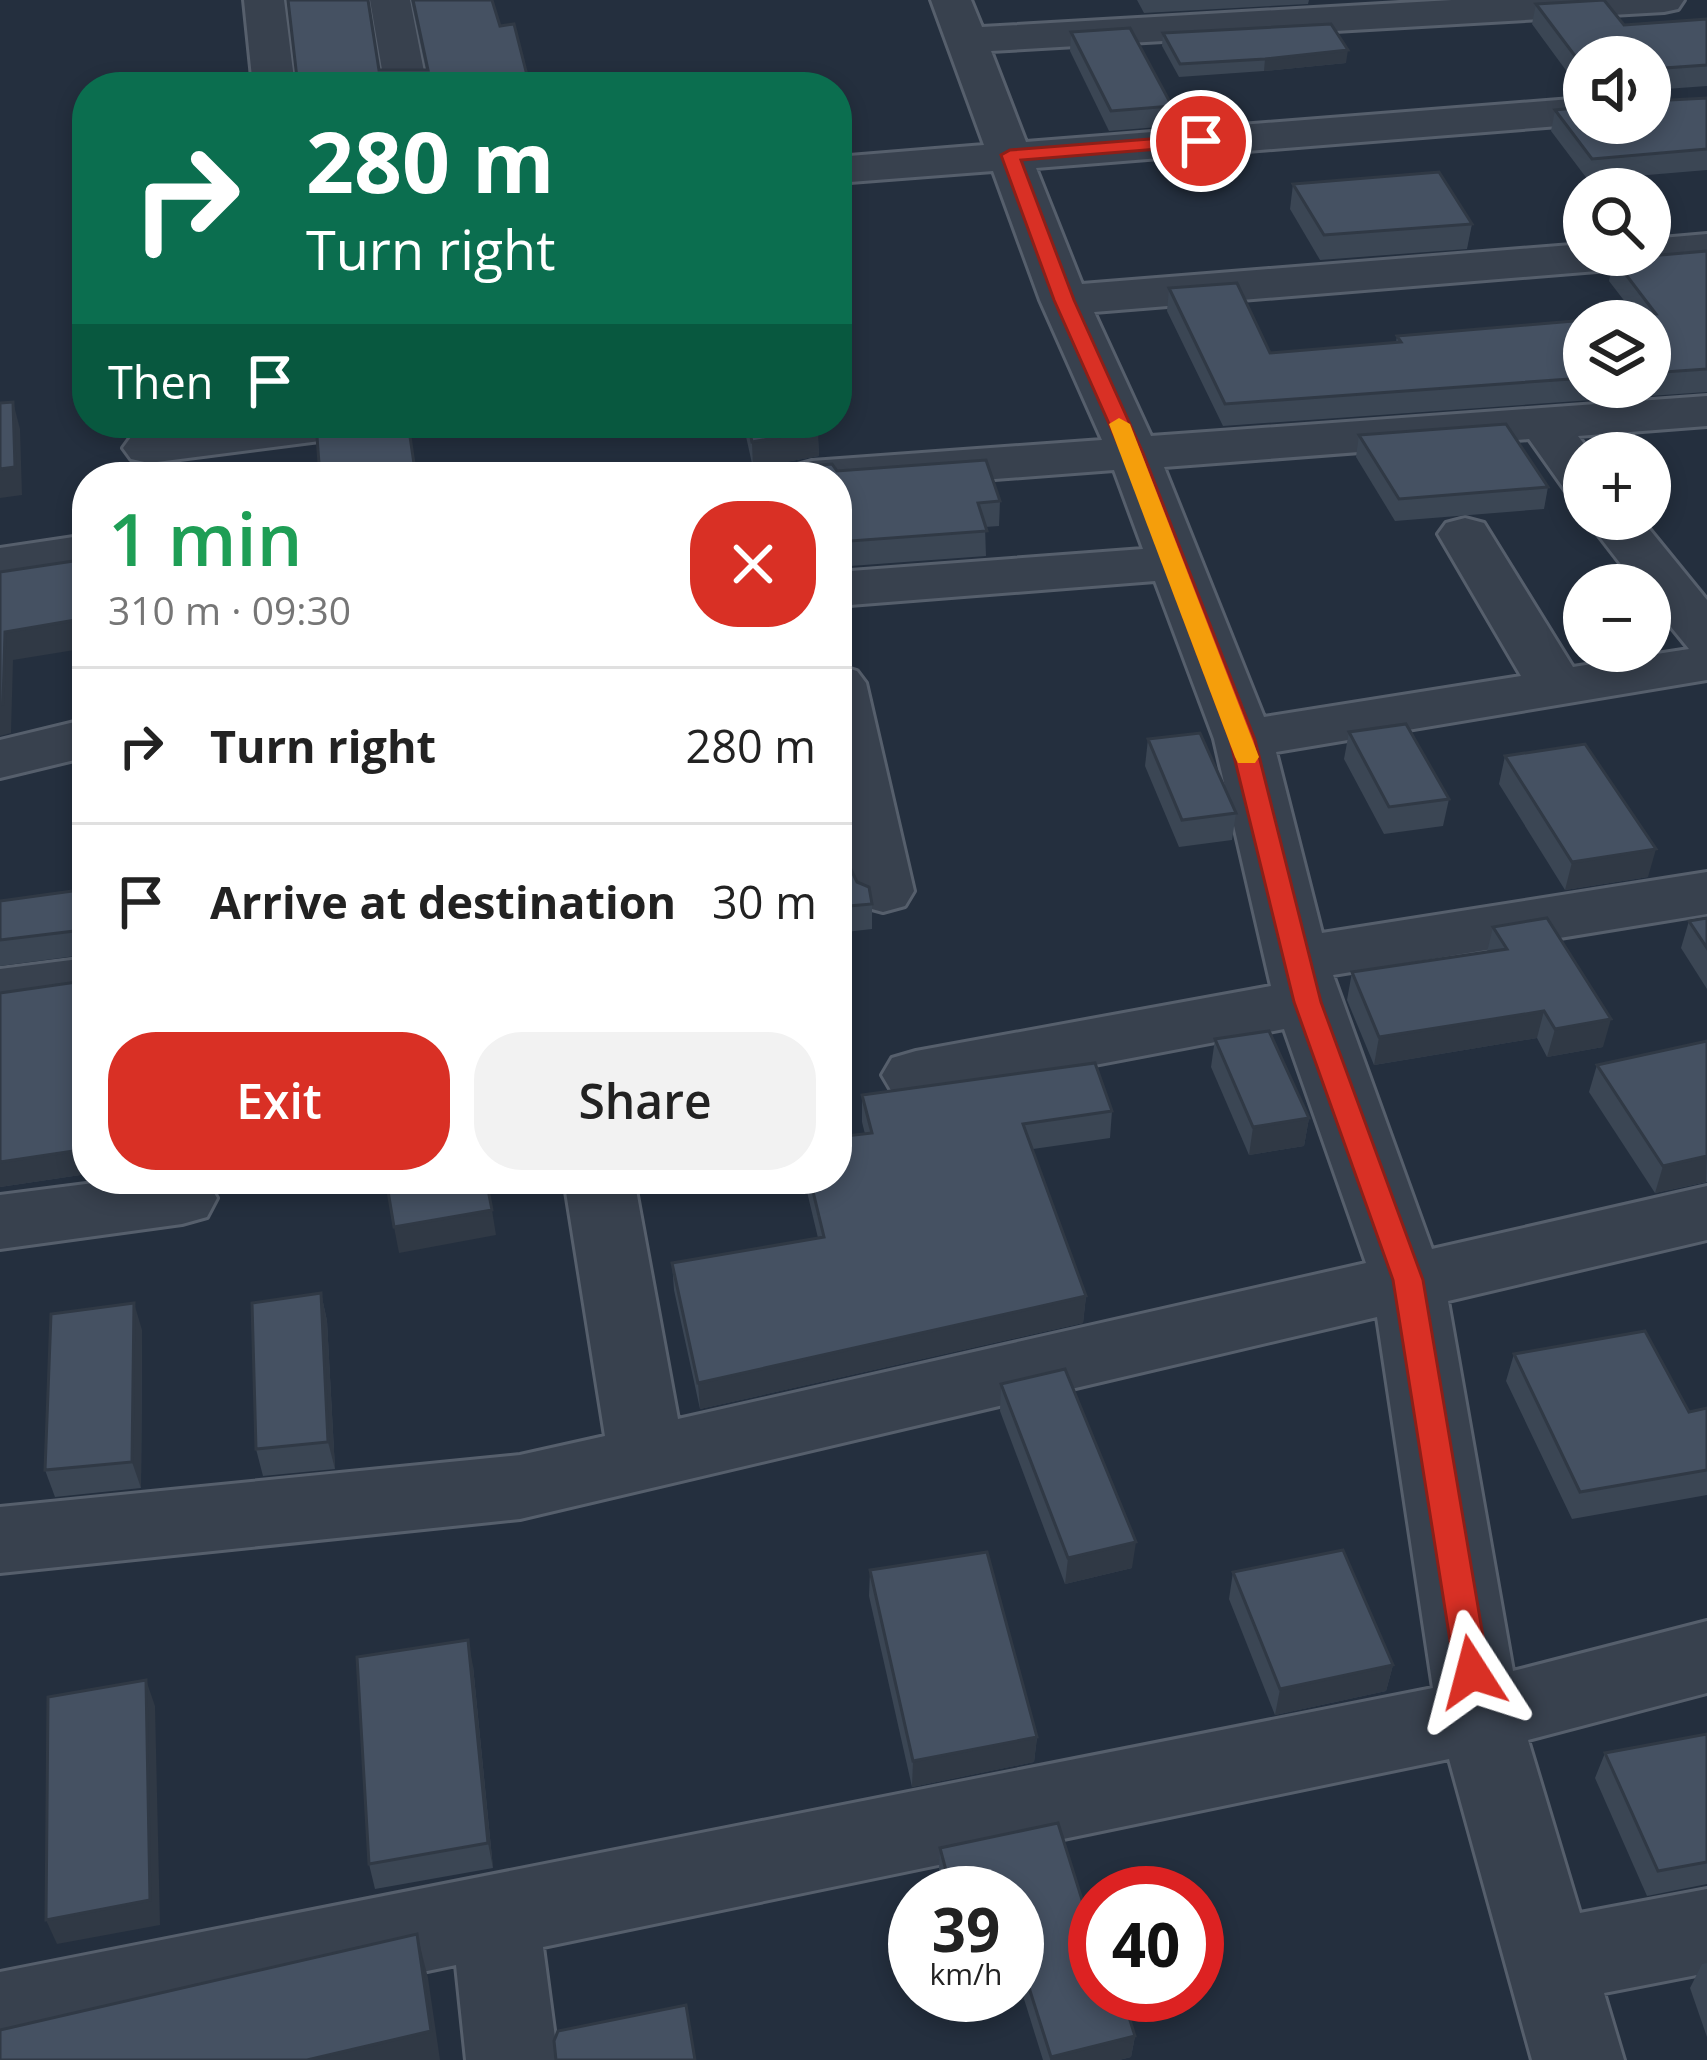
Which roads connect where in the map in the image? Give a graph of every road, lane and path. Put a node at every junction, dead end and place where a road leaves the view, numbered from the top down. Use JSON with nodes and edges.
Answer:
{"nodes":[{"id":1,"x":264,"y":0,"type":"edge"},
{"id":2,"x":390,"y":0,"type":"edge"},
{"id":3,"x":1664,"y":0,"type":"edge"},
{"id":4,"x":961,"y":20,"type":"edge"},
{"id":5,"x":272,"y":72,"type":"edge"},
{"id":6,"x":403,"y":72,"type":"edge"},
{"id":7,"x":1563,"y":113,"type":"edge"},
{"id":8,"x":1010,"y":155,"type":"junction"},
{"id":9,"x":852,"y":169,"type":"edge"},
{"id":10,"x":1707,"y":248,"type":"edge"},
{"id":11,"x":1671,"y":251,"type":"edge"},
{"id":12,"x":1563,"y":260,"type":"edge"},
{"id":13,"x":1064,"y":300,"type":"junction"},
{"id":14,"x":1707,"y":411,"type":"edge"},
{"id":15,"x":1546,"y":427,"type":"junction"},
{"id":16,"x":232,"y":438,"type":"edge"},
{"id":17,"x":150,"y":449,"type":"edge"},
{"id":18,"x":1563,"y":450,"type":"edge"},
{"id":19,"x":1132,"y":453,"type":"junction"},
{"id":20,"x":852,"y":474,"type":"edge"},
{"id":21,"x":1465,"y":534,"type":"dead end"},
{"id":22,"x":1630,"y":540,"type":"edge"},
{"id":23,"x":72,"y":553,"type":"edge"},
{"id":24,"x":1175,"y":562,"type":"junction"},
{"id":25,"x":0,"y":564,"type":"edge"},
{"id":26,"x":852,"y":588,"type":"edge"},
{"id":27,"x":1707,"y":636,"type":"edge"},
{"id":28,"x":1707,"y":663,"type":"edge"},
{"id":29,"x":1558,"y":689,"type":"junction"},
{"id":30,"x":1243,"y":740,"type":"junction"},
{"id":31,"x":72,"y":742,"type":"edge"},
{"id":32,"x":852,"y":751,"type":"edge"},
{"id":33,"x":0,"y":759,"type":"edge"},
{"id":34,"x":883,"y":891,"type":"dead end"},
{"id":35,"x":1707,"y":893,"type":"edge"},
{"id":36,"x":1301,"y":981,"type":"junction"},
{"id":37,"x":72,"y":982,"type":"edge"},
{"id":38,"x":0,"y":992,"type":"edge"},
{"id":39,"x":916,"y":1075,"type":"dead end"},
{"id":40,"x":602,"y":1194,"type":"edge"},
{"id":41,"x":182,"y":1198,"type":"dead end"},
{"id":42,"x":1707,"y":1213,"type":"edge"},
{"id":43,"x":0,"y":1222,"type":"edge"},
{"id":44,"x":1408,"y":1280,"type":"junction"},
{"id":45,"x":647,"y":1459,"type":"junction"},
{"id":46,"x":0,"y":1540,"type":"edge"},
{"id":47,"x":1707,"y":1657,"type":"edge"},
{"id":48,"x":1479,"y":1716,"type":"junction"},
{"id":49,"x":495,"y":1918,"type":"junction"},
{"id":50,"x":1707,"y":1931,"type":"edge"},
{"id":51,"x":1548,"y":1961,"type":"junction"},
{"id":52,"x":0,"y":2016,"type":"edge"},
{"id":53,"x":512,"y":2060,"type":"edge"},
{"id":54,"x":1578,"y":2060,"type":"edge"}],
"edges":[{"from":1,"to":5,"type":"street"},
{"from":2,"to":6,"type":"street"},
{"from":3,"to":4,"type":"street"},
{"from":4,"to":8,"type":"street"},
{"from":7,"to":8,"type":"street"},
{"from":8,"to":9,"type":"street"},
{"from":8,"to":13,"type":"street"},
{"from":10,"to":11,"type":"street"},
{"from":12,"to":13,"type":"street"},
{"from":13,"to":19,"type":"street"},
{"from":14,"to":15,"type":"street"},
{"from":15,"to":18,"type":"street"},
{"from":15,"to":19,"type":"street"},
{"from":16,"to":17,"type":"street"},
{"from":19,"to":20,"type":"street"},
{"from":19,"to":24,"type":"street"},
{"from":21,"to":29,"type":"street"},
{"from":22,"to":27,"type":"street"},
{"from":23,"to":25,"type":"street"},
{"from":24,"to":26,"type":"street"},
{"from":24,"to":30,"type":"street"},
{"from":28,"to":29,"type":"street"},
{"from":29,"to":30,"type":"street"},
{"from":30,"to":36,"type":"street"},
{"from":31,"to":33,"type":"street"},
{"from":32,"to":34,"type":"street"},
{"from":35,"to":36,"type":"street"},
{"from":36,"to":39,"type":"street"},
{"from":36,"to":44,"type":"street"},
{"from":37,"to":38,"type":"street"},
{"from":40,"to":45,"type":"street"},
{"from":41,"to":43,"type":"street"},
{"from":42,"to":44,"type":"street"},
{"from":44,"to":45,"type":"street"},
{"from":44,"to":48,"type":"street"},
{"from":45,"to":46,"type":"street"},
{"from":47,"to":48,"type":"street"},
{"from":48,"to":49,"type":"street"},
{"from":48,"to":51,"type":"street"},
{"from":49,"to":52,"type":"street"},
{"from":49,"to":53,"type":"street"},
{"from":50,"to":51,"type":"street"},
{"from":51,"to":54,"type":"street"}]}
